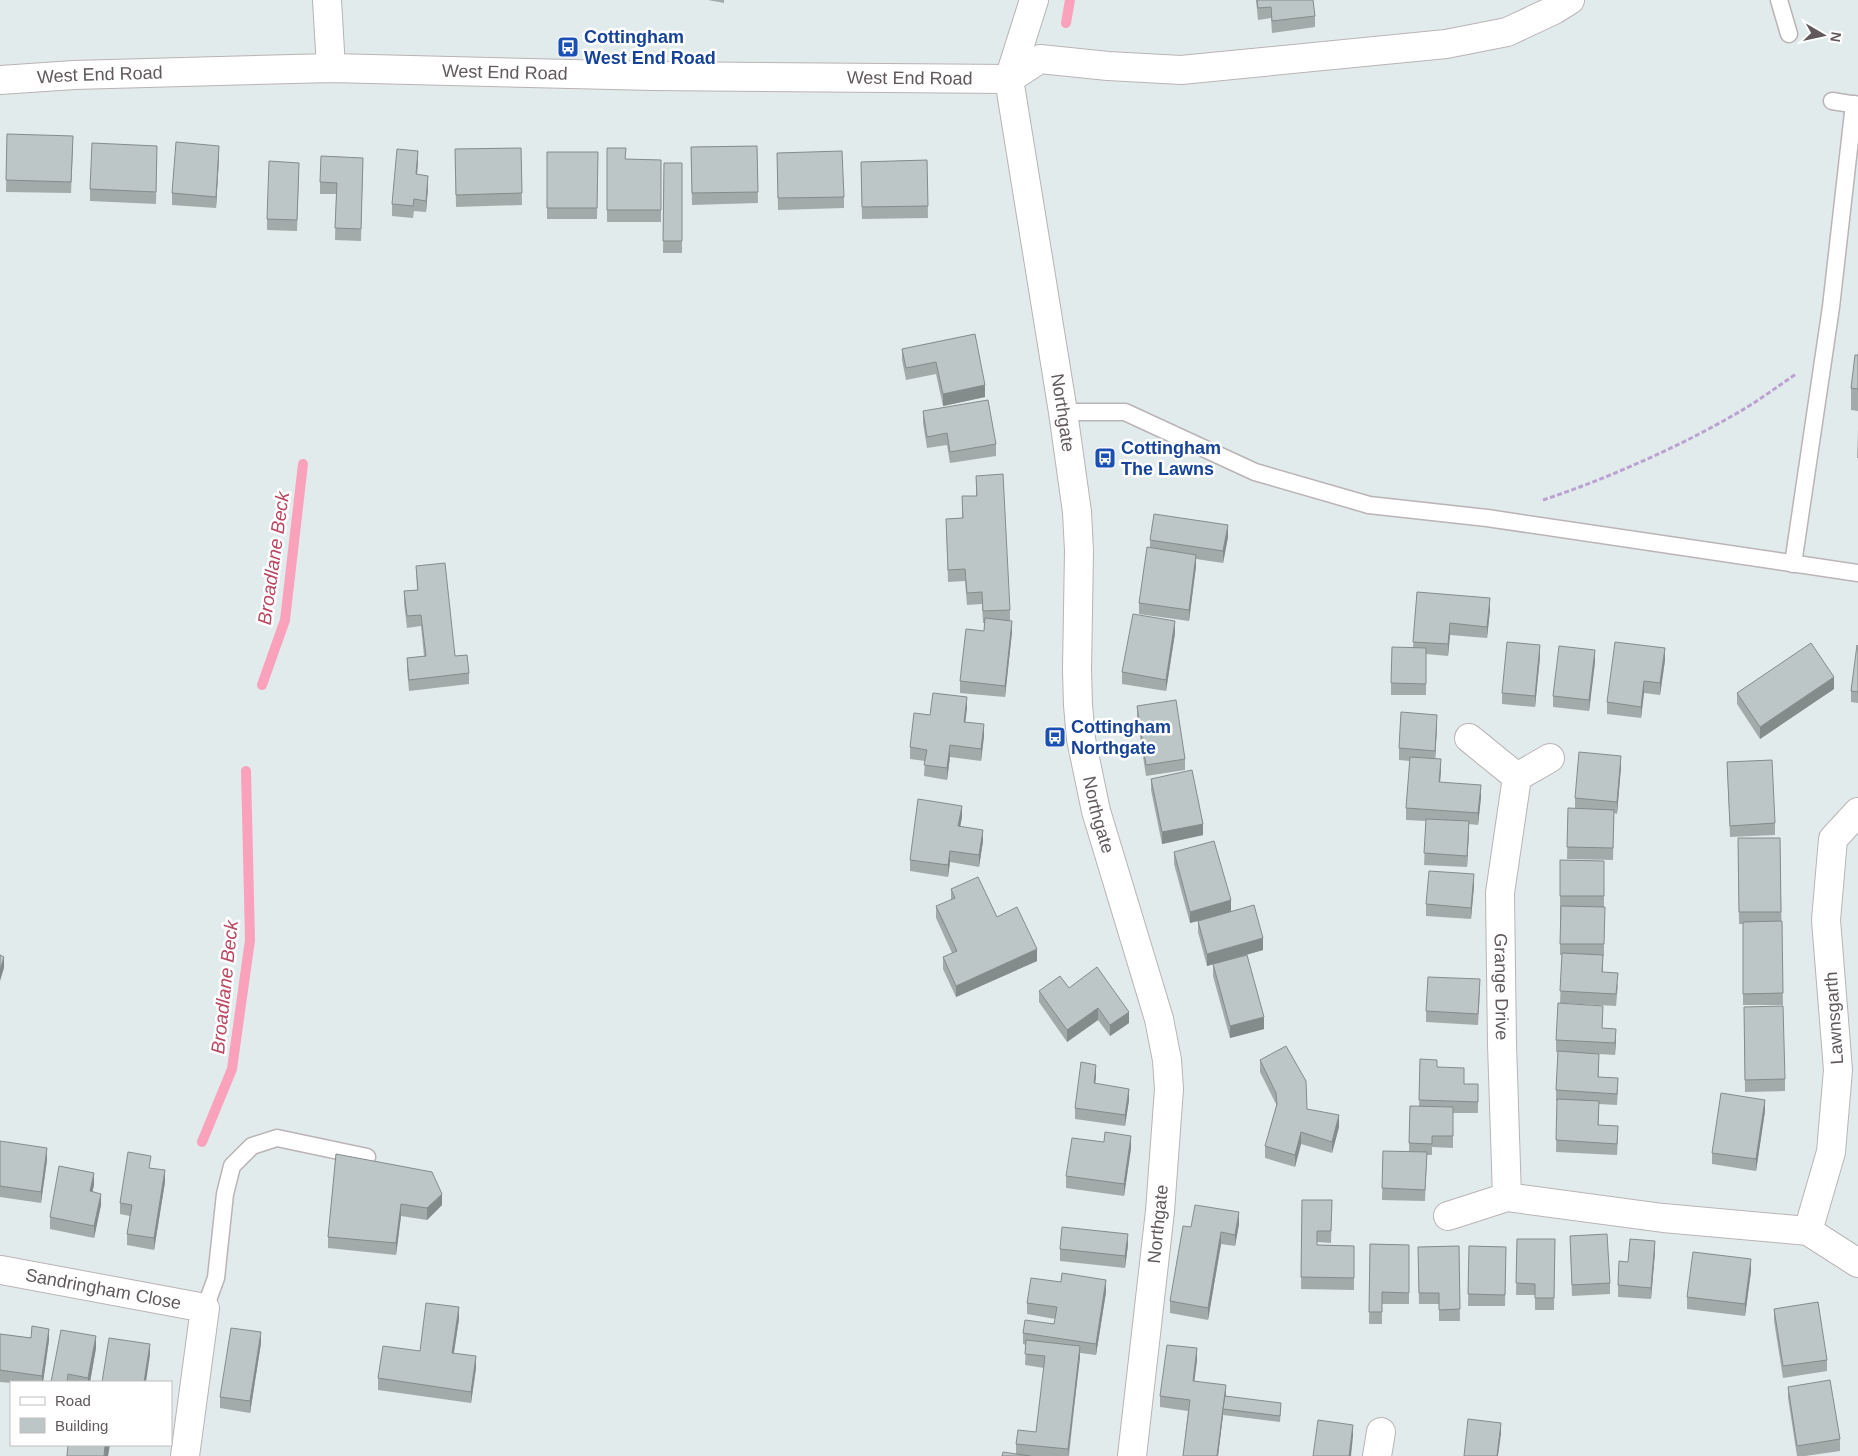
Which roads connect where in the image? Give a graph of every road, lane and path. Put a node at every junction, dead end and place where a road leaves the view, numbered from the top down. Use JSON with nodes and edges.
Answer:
{"nodes":[{"id":1,"x":326,"y":0,"type":"edge"},
{"id":2,"x":1034,"y":0,"type":"edge"},
{"id":3,"x":1570,"y":0,"type":"edge"},
{"id":4,"x":1779,"y":0,"type":"edge"},
{"id":5,"x":1789,"y":34,"type":"dead end"},
{"id":6,"x":331,"y":68,"type":"junction"},
{"id":7,"x":1009,"y":79,"type":"junction"},
{"id":8,"x":0,"y":80,"type":"edge"},
{"id":9,"x":1832,"y":101,"type":"dead end"},
{"id":10,"x":1856,"y":104,"type":"edge"},
{"id":11,"x":1824,"y":356,"type":"junction"},
{"id":12,"x":1063,"y":412,"type":"junction"},
{"id":13,"x":1534,"y":502,"type":"dead end"},
{"id":14,"x":1793,"y":564,"type":"junction"},
{"id":15,"x":1858,"y":574,"type":"edge"},
{"id":16,"x":1469,"y":738,"type":"dead end"},
{"id":17,"x":1550,"y":758,"type":"dead end"},
{"id":18,"x":1517,"y":777,"type":"junction"},
{"id":19,"x":1858,"y":812,"type":"edge"},
{"id":20,"x":367,"y":1156,"type":"dead end"},
{"id":21,"x":1507,"y":1197,"type":"junction"},
{"id":22,"x":1448,"y":1216,"type":"dead end"},
{"id":23,"x":1808,"y":1231,"type":"junction"},
{"id":24,"x":2,"y":1263,"type":"edge"},
{"id":25,"x":1858,"y":1263,"type":"edge"},
{"id":26,"x":205,"y":1308,"type":"junction"},
{"id":27,"x":185,"y":1456,"type":"edge"},
{"id":28,"x":1132,"y":1456,"type":"edge"}],
"edges":[{"from":1,"to":6,"type":"street"},
{"from":2,"to":7,"type":"street"},
{"from":3,"to":7,"type":"street"},
{"from":4,"to":5,"type":"lane"},
{"from":6,"to":7,"type":"street","name":"West End Road"},
{"from":6,"to":8,"type":"street","name":"West End Road"},
{"from":7,"to":12,"type":"street","name":"Northgate"},
{"from":9,"to":10,"type":"lane"},
{"from":10,"to":11,"type":"lane"},
{"from":11,"to":13,"type":"path"},
{"from":11,"to":14,"type":"lane"},
{"from":12,"to":14,"type":"lane"},
{"from":12,"to":28,"type":"street","name":"Northgate"},
{"from":14,"to":15,"type":"lane"},
{"from":16,"to":18,"type":"street"},
{"from":17,"to":18,"type":"street"},
{"from":18,"to":21,"type":"street","name":"Grange Drive"},
{"from":19,"to":23,"type":"street","name":"Lawnsgarth"},
{"from":20,"to":26,"type":"lane"},
{"from":21,"to":22,"type":"street"},
{"from":21,"to":23,"type":"street"},
{"from":23,"to":25,"type":"street"},
{"from":24,"to":26,"type":"street","name":"Sandringham Close"},
{"from":26,"to":27,"type":"street"}]}
